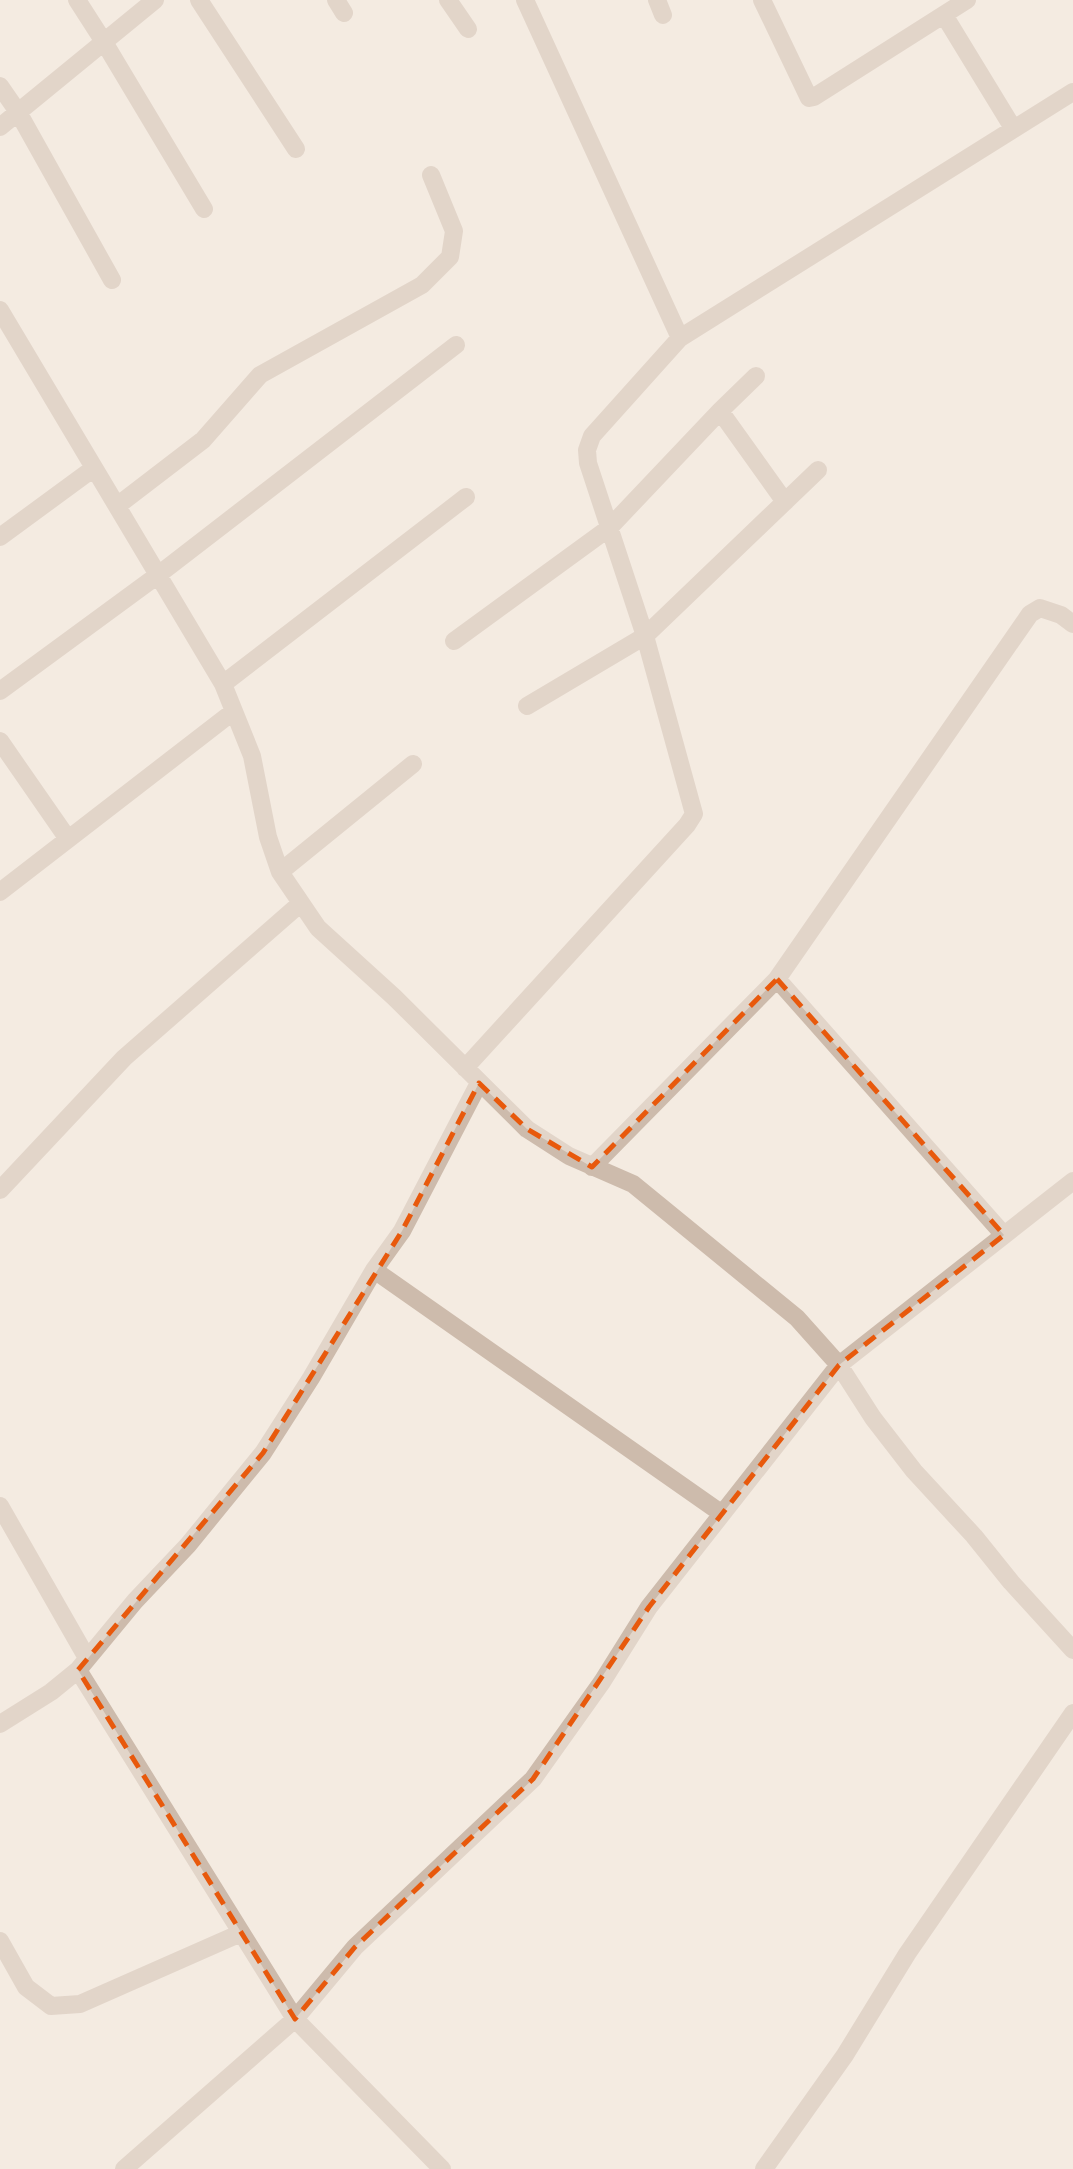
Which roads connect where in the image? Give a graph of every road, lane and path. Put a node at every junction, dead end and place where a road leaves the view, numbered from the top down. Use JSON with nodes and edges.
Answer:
{"nodes":[{"id":1,"x":77,"y":0,"type":"edge"},
{"id":2,"x":155,"y":0,"type":"edge"},
{"id":3,"x":198,"y":0,"type":"edge"},
{"id":4,"x":448,"y":0,"type":"edge"},
{"id":5,"x":525,"y":0,"type":"edge"},
{"id":6,"x":762,"y":0,"type":"edge"},
{"id":7,"x":967,"y":0,"type":"edge"},
{"id":8,"x":944,"y":15,"type":"junction"},
{"id":9,"x":468,"y":29,"type":"dead end"},
{"id":10,"x":104,"y":42,"type":"junction"},
{"id":11,"x":0,"y":86,"type":"edge"},
{"id":12,"x":1073,"y":92,"type":"edge"},
{"id":13,"x":18,"y":112,"type":"junction"},
{"id":14,"x":0,"y":127,"type":"edge"},
{"id":15,"x":1013,"y":128,"type":"junction"},
{"id":16,"x":296,"y":149,"type":"dead end"},
{"id":17,"x":430,"y":175,"type":"dead end"},
{"id":18,"x":204,"y":209,"type":"dead end"},
{"id":19,"x":112,"y":280,"type":"dead end"},
{"id":20,"x":0,"y":310,"type":"edge"},
{"id":21,"x":680,"y":338,"type":"junction"},
{"id":22,"x":456,"y":345,"type":"dead end"},
{"id":23,"x":756,"y":376,"type":"dead end"},
{"id":24,"x":720,"y":411,"type":"junction"},
{"id":25,"x":94,"y":468,"type":"junction"},
{"id":26,"x":818,"y":470,"type":"dead end"},
{"id":27,"x":466,"y":497,"type":"dead end"},
{"id":28,"x":785,"y":502,"type":"junction"},
{"id":29,"x":117,"y":506,"type":"junction"},
{"id":30,"x":610,"y":528,"type":"junction"},
{"id":31,"x":0,"y":537,"type":"edge"},
{"id":32,"x":158,"y":575,"type":"junction"},
{"id":33,"x":1073,"y":624,"type":"edge"},
{"id":34,"x":645,"y":636,"type":"junction"},
{"id":35,"x":454,"y":641,"type":"dead end"},
{"id":36,"x":223,"y":684,"type":"junction"},
{"id":37,"x":0,"y":691,"type":"edge"},
{"id":38,"x":527,"y":706,"type":"dead end"},
{"id":39,"x":234,"y":711,"type":"junction"},
{"id":40,"x":0,"y":741,"type":"edge"},
{"id":41,"x":414,"y":764,"type":"dead end"},
{"id":42,"x":68,"y":839,"type":"junction"},
{"id":43,"x":280,"y":872,"type":"junction"},
{"id":44,"x":0,"y":892,"type":"edge"},
{"id":45,"x":301,"y":903,"type":"junction"},
{"id":46,"x":777,"y":979,"type":"junction"},
{"id":47,"x":465,"y":1068,"type":"junction"},
{"id":48,"x":480,"y":1083,"type":"junction"},
{"id":49,"x":592,"y":1167,"type":"junction"},
{"id":50,"x":1073,"y":1181,"type":"edge"},
{"id":51,"x":0,"y":1190,"type":"edge"},
{"id":52,"x":1004,"y":1235,"type":"junction"},
{"id":53,"x":374,"y":1270,"type":"junction"},
{"id":54,"x":839,"y":1365,"type":"junction"},
{"id":55,"x":0,"y":1506,"type":"edge"},
{"id":56,"x":721,"y":1513,"type":"junction"},
{"id":57,"x":1073,"y":1650,"type":"edge"},
{"id":58,"x":83,"y":1664,"type":"junction"},
{"id":59,"x":1073,"y":1713,"type":"edge"},
{"id":60,"x":0,"y":1724,"type":"edge"},
{"id":61,"x":241,"y":1933,"type":"junction"},
{"id":62,"x":0,"y":1941,"type":"edge"},
{"id":63,"x":295,"y":2019,"type":"junction"},
{"id":64,"x":124,"y":2169,"type":"edge"},
{"id":65,"x":442,"y":2169,"type":"edge"},
{"id":66,"x":764,"y":2169,"type":"edge"}],
"edges":[{"from":1,"to":10,"type":"street"},
{"from":2,"to":10,"type":"street"},
{"from":3,"to":16,"type":"street"},
{"from":4,"to":9,"type":"street"},
{"from":5,"to":21,"type":"street"},
{"from":6,"to":8,"type":"street"},
{"from":7,"to":8,"type":"street"},
{"from":8,"to":15,"type":"street"},
{"from":10,"to":13,"type":"street"},
{"from":10,"to":18,"type":"street"},
{"from":11,"to":13,"type":"street"},
{"from":12,"to":15,"type":"street"},
{"from":13,"to":14,"type":"street"},
{"from":13,"to":19,"type":"street"},
{"from":15,"to":21,"type":"street"},
{"from":17,"to":29,"type":"street"},
{"from":20,"to":25,"type":"street"},
{"from":21,"to":30,"type":"street"},
{"from":22,"to":32,"type":"street"},
{"from":23,"to":24,"type":"street"},
{"from":24,"to":28,"type":"street"},
{"from":24,"to":30,"type":"street"},
{"from":25,"to":29,"type":"street"},
{"from":25,"to":31,"type":"street"},
{"from":26,"to":28,"type":"street"},
{"from":27,"to":36,"type":"street"},
{"from":28,"to":34,"type":"street"},
{"from":29,"to":32,"type":"street"},
{"from":30,"to":34,"type":"street"},
{"from":30,"to":35,"type":"street"},
{"from":32,"to":36,"type":"street"},
{"from":32,"to":37,"type":"street"},
{"from":33,"to":46,"type":"street"},
{"from":34,"to":38,"type":"street"},
{"from":34,"to":47,"type":"street"},
{"from":36,"to":39,"type":"street"},
{"from":39,"to":42,"type":"street"},
{"from":39,"to":43,"type":"street"},
{"from":40,"to":42,"type":"street"},
{"from":41,"to":43,"type":"street"},
{"from":42,"to":44,"type":"street"},
{"from":43,"to":45,"type":"street"},
{"from":45,"to":47,"type":"street"},
{"from":45,"to":51,"type":"street"},
{"from":46,"to":49,"type":"street"},
{"from":46,"to":52,"type":"street"},
{"from":47,"to":48,"type":"street"},
{"from":48,"to":49,"type":"street"},
{"from":48,"to":53,"type":"street"},
{"from":49,"to":54,"type":"street"},
{"from":50,"to":52,"type":"street"},
{"from":52,"to":54,"type":"street"},
{"from":53,"to":56,"type":"street"},
{"from":53,"to":58,"type":"street"},
{"from":54,"to":56,"type":"street"},
{"from":54,"to":57,"type":"street"},
{"from":55,"to":58,"type":"street"},
{"from":56,"to":63,"type":"street"},
{"from":58,"to":60,"type":"street"},
{"from":58,"to":61,"type":"street"},
{"from":59,"to":66,"type":"street"},
{"from":61,"to":62,"type":"street"},
{"from":61,"to":63,"type":"street"},
{"from":63,"to":64,"type":"street"},
{"from":63,"to":65,"type":"street"}]}
